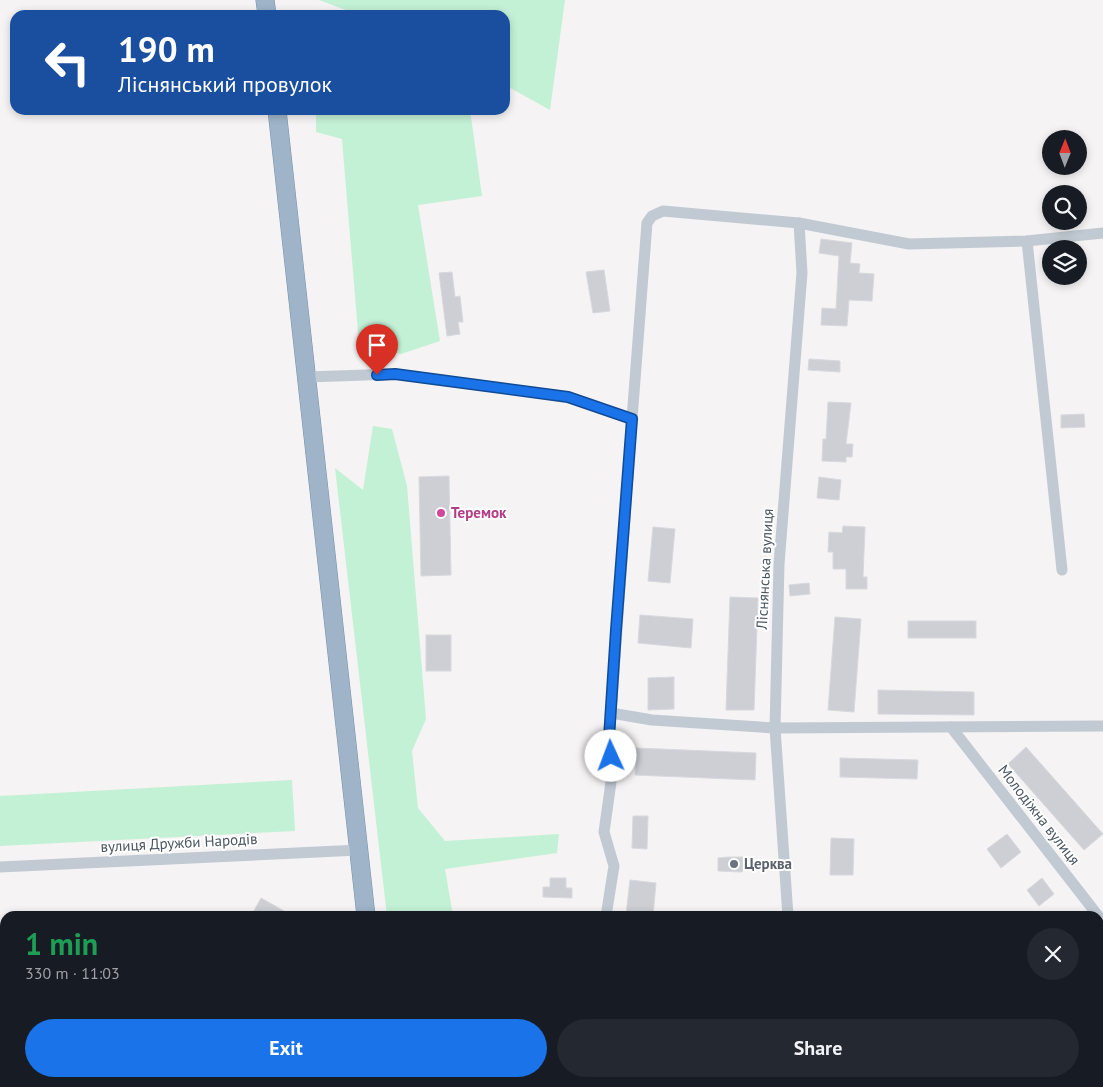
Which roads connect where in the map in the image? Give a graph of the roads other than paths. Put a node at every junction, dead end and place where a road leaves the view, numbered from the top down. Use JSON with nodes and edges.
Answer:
{"nodes":[{"id":1,"x":278,"y":115,"type":"edge"},
{"id":2,"x":799,"y":223,"type":"junction"},
{"id":3,"x":1103,"y":232,"type":"edge"},
{"id":4,"x":1027,"y":241,"type":"junction"},
{"id":5,"x":307,"y":377,"type":"junction"},
{"id":6,"x":632,"y":419,"type":"junction"},
{"id":7,"x":1062,"y":570,"type":"dead end"},
{"id":8,"x":611,"y":713,"type":"junction"},
{"id":9,"x":1103,"y":726,"type":"edge"},
{"id":10,"x":951,"y":727,"type":"junction"},
{"id":11,"x":775,"y":728,"type":"junction"},
{"id":12,"x":359,"y":850,"type":"junction"},
{"id":13,"x":0,"y":867,"type":"edge"},
{"id":14,"x":365,"y":911,"type":"edge"},
{"id":15,"x":607,"y":911,"type":"edge"},
{"id":16,"x":788,"y":911,"type":"edge"},
{"id":17,"x":1094,"y":911,"type":"edge"}],
"edges":[{"from":1,"to":5,"type":"highway"},
{"from":2,"to":4,"type":"street"},
{"from":2,"to":6,"type":"street"},
{"from":2,"to":11,"type":"street","name":"Ліснянська вулиця"},
{"from":3,"to":4,"type":"street"},
{"from":4,"to":7,"type":"street"},
{"from":5,"to":6,"type":"street"},
{"from":5,"to":12,"type":"highway"},
{"from":6,"to":8,"type":"street"},
{"from":8,"to":11,"type":"street"},
{"from":8,"to":15,"type":"street"},
{"from":9,"to":10,"type":"street"},
{"from":10,"to":11,"type":"street"},
{"from":10,"to":17,"type":"street","name":"Молодіжна вулиця"},
{"from":11,"to":16,"type":"street","name":"Ліснянська вулиця"},
{"from":12,"to":13,"type":"street","name":"вулиця Дружби Народів"},
{"from":12,"to":14,"type":"highway"}]}
